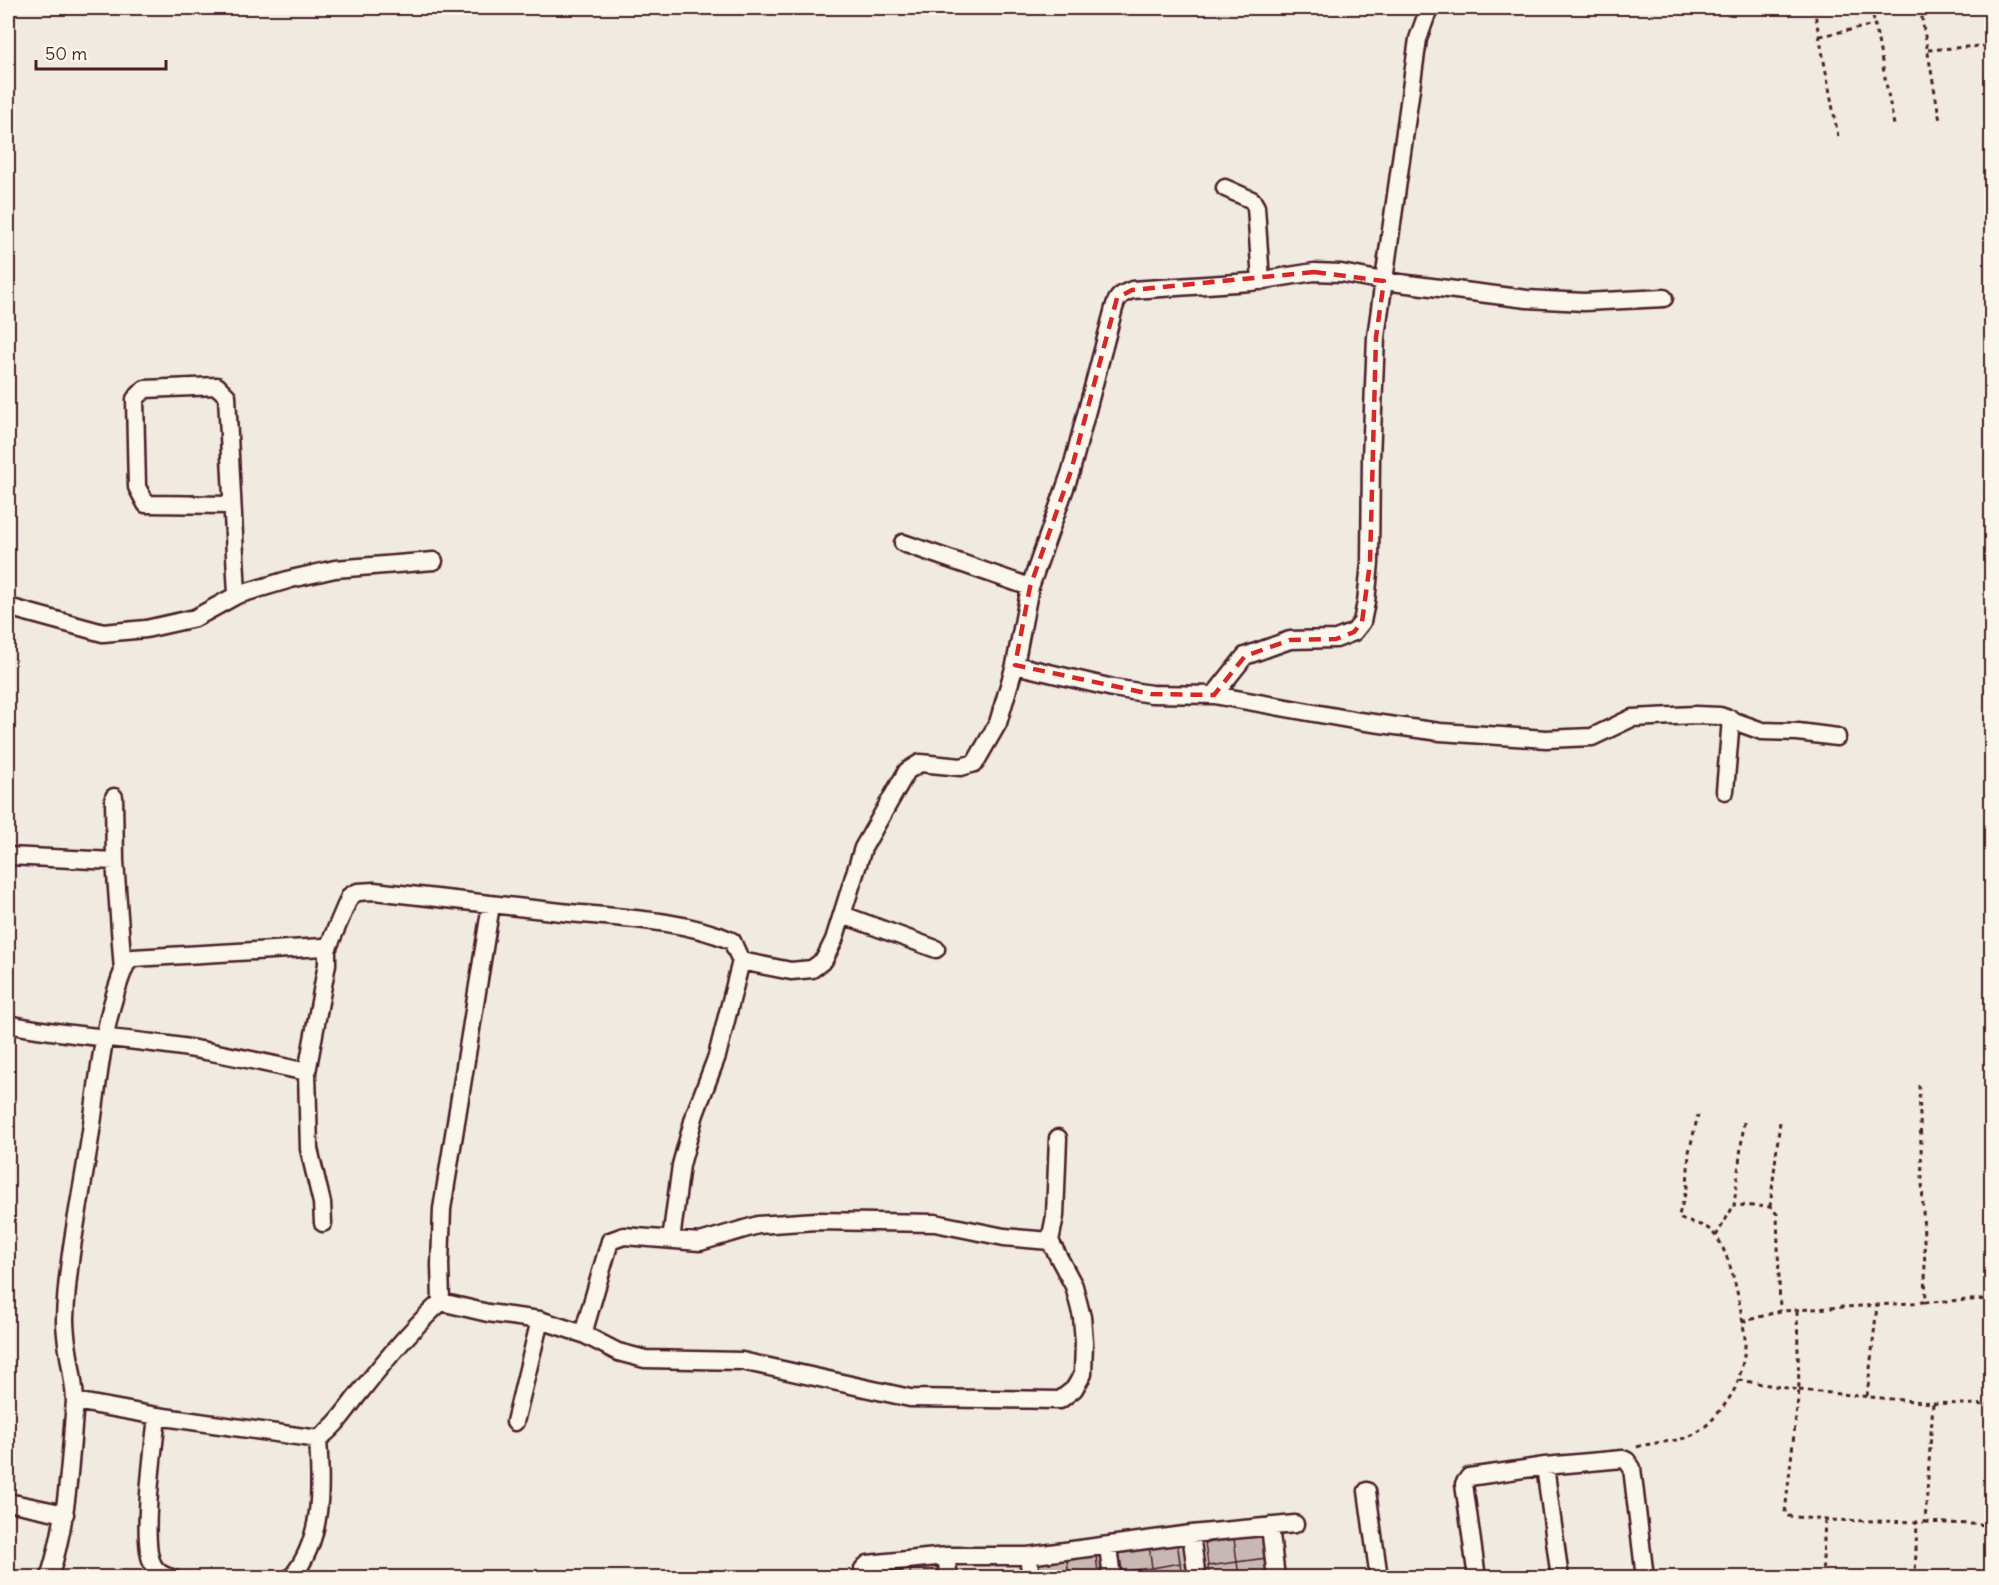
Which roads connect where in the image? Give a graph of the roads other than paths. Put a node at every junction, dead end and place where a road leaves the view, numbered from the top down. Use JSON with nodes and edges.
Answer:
{"nodes":[{"id":1,"x":1429,"y":8,"type":"edge"},
{"id":2,"x":1225,"y":188,"type":"dead end"},
{"id":3,"x":1260,"y":280,"type":"junction"},
{"id":4,"x":1384,"y":281,"type":"junction"},
{"id":5,"x":1664,"y":298,"type":"dead end"},
{"id":6,"x":231,"y":505,"type":"junction"},
{"id":7,"x":903,"y":543,"type":"dead end"},
{"id":8,"x":434,"y":561,"type":"dead end"},
{"id":9,"x":1030,"y":587,"type":"junction"},
{"id":10,"x":237,"y":595,"type":"junction"},
{"id":11,"x":8,"y":607,"type":"edge"},
{"id":12,"x":1015,"y":665,"type":"junction"},
{"id":13,"x":1214,"y":695,"type":"junction"},
{"id":14,"x":1731,"y":719,"type":"junction"},
{"id":15,"x":1837,"y":737,"type":"dead end"},
{"id":16,"x":1725,"y":791,"type":"dead end"},
{"id":17,"x":114,"y":797,"type":"dead end"},
{"id":18,"x":8,"y":856,"type":"edge"},
{"id":19,"x":115,"y":861,"type":"junction"},
{"id":20,"x":491,"y":905,"type":"junction"},
{"id":21,"x":843,"y":915,"type":"junction"},
{"id":22,"x":936,"y":949,"type":"dead end"},
{"id":23,"x":327,"y":951,"type":"junction"},
{"id":24,"x":741,"y":961,"type":"junction"},
{"id":25,"x":123,"y":971,"type":"junction"},
{"id":26,"x":8,"y":1024,"type":"edge"},
{"id":27,"x":103,"y":1038,"type":"junction"},
{"id":28,"x":307,"y":1072,"type":"junction"},
{"id":29,"x":1058,"y":1138,"type":"dead end"},
{"id":30,"x":323,"y":1223,"type":"dead end"},
{"id":31,"x":671,"y":1240,"type":"junction"},
{"id":32,"x":1050,"y":1241,"type":"junction"},
{"id":33,"x":441,"y":1302,"type":"junction"},
{"id":34,"x":540,"y":1320,"type":"junction"},
{"id":35,"x":583,"y":1334,"type":"junction"},
{"id":36,"x":75,"y":1401,"type":"junction"},
{"id":37,"x":157,"y":1416,"type":"junction"},
{"id":38,"x":515,"y":1422,"type":"dead end"},
{"id":39,"x":318,"y":1438,"type":"junction"},
{"id":40,"x":1545,"y":1466,"type":"junction"},
{"id":41,"x":1367,"y":1491,"type":"dead end"},
{"id":42,"x":8,"y":1502,"type":"edge"},
{"id":43,"x":65,"y":1514,"type":"junction"},
{"id":44,"x":1295,"y":1524,"type":"dead end"},
{"id":45,"x":1270,"y":1526,"type":"junction"},
{"id":46,"x":1191,"y":1534,"type":"junction"},
{"id":47,"x":1108,"y":1546,"type":"junction"},
{"id":48,"x":946,"y":1556,"type":"junction"},
{"id":49,"x":1028,"y":1556,"type":"junction"},
{"id":50,"x":49,"y":1578,"type":"edge"},
{"id":51,"x":172,"y":1578,"type":"edge"},
{"id":52,"x":291,"y":1578,"type":"edge"},
{"id":53,"x":865,"y":1578,"type":"edge"},
{"id":54,"x":949,"y":1578,"type":"edge"},
{"id":55,"x":1031,"y":1578,"type":"edge"},
{"id":56,"x":1112,"y":1578,"type":"edge"},
{"id":57,"x":1197,"y":1578,"type":"edge"},
{"id":58,"x":1276,"y":1578,"type":"edge"},
{"id":59,"x":1378,"y":1578,"type":"edge"},
{"id":60,"x":1477,"y":1578,"type":"edge"},
{"id":61,"x":1560,"y":1578,"type":"edge"},
{"id":62,"x":1645,"y":1578,"type":"edge"}],
"edges":[{"from":1,"to":4,"type":"street"},
{"from":2,"to":3,"type":"street"},
{"from":3,"to":4,"type":"street"},
{"from":3,"to":9,"type":"street"},
{"from":4,"to":5,"type":"street"},
{"from":4,"to":13,"type":"street"},
{"from":6,"to":6,"type":"street"},
{"from":6,"to":10,"type":"street"},
{"from":7,"to":9,"type":"street"},
{"from":8,"to":10,"type":"street"},
{"from":9,"to":12,"type":"street"},
{"from":10,"to":11,"type":"street"},
{"from":12,"to":13,"type":"street"},
{"from":12,"to":21,"type":"street"},
{"from":13,"to":14,"type":"street"},
{"from":14,"to":15,"type":"street"},
{"from":14,"to":16,"type":"street"},
{"from":17,"to":19,"type":"street"},
{"from":18,"to":19,"type":"street"},
{"from":19,"to":25,"type":"street"},
{"from":20,"to":23,"type":"street"},
{"from":20,"to":24,"type":"street"},
{"from":20,"to":33,"type":"street"},
{"from":21,"to":22,"type":"street"},
{"from":21,"to":24,"type":"street"},
{"from":23,"to":25,"type":"street"},
{"from":23,"to":28,"type":"street"},
{"from":24,"to":31,"type":"street"},
{"from":25,"to":27,"type":"street"},
{"from":26,"to":27,"type":"street"},
{"from":27,"to":28,"type":"street"},
{"from":27,"to":36,"type":"street"},
{"from":28,"to":30,"type":"street"},
{"from":29,"to":32,"type":"street"},
{"from":31,"to":32,"type":"street"},
{"from":31,"to":35,"type":"street"},
{"from":32,"to":35,"type":"street"},
{"from":33,"to":34,"type":"street"},
{"from":33,"to":39,"type":"street"},
{"from":34,"to":35,"type":"street"},
{"from":34,"to":38,"type":"street"},
{"from":36,"to":37,"type":"street"},
{"from":36,"to":43,"type":"street"},
{"from":37,"to":39,"type":"street"},
{"from":37,"to":51,"type":"street"},
{"from":39,"to":52,"type":"street"},
{"from":40,"to":60,"type":"street"},
{"from":40,"to":61,"type":"street"},
{"from":40,"to":62,"type":"street"},
{"from":41,"to":59,"type":"street"},
{"from":42,"to":43,"type":"street"},
{"from":43,"to":50,"type":"street"},
{"from":44,"to":45,"type":"street"},
{"from":45,"to":46,"type":"street"},
{"from":45,"to":58,"type":"street"},
{"from":46,"to":47,"type":"street"},
{"from":46,"to":57,"type":"street"},
{"from":47,"to":49,"type":"street"},
{"from":47,"to":56,"type":"street"},
{"from":48,"to":49,"type":"street"},
{"from":48,"to":53,"type":"street"},
{"from":48,"to":54,"type":"street"},
{"from":49,"to":55,"type":"street"}]}
